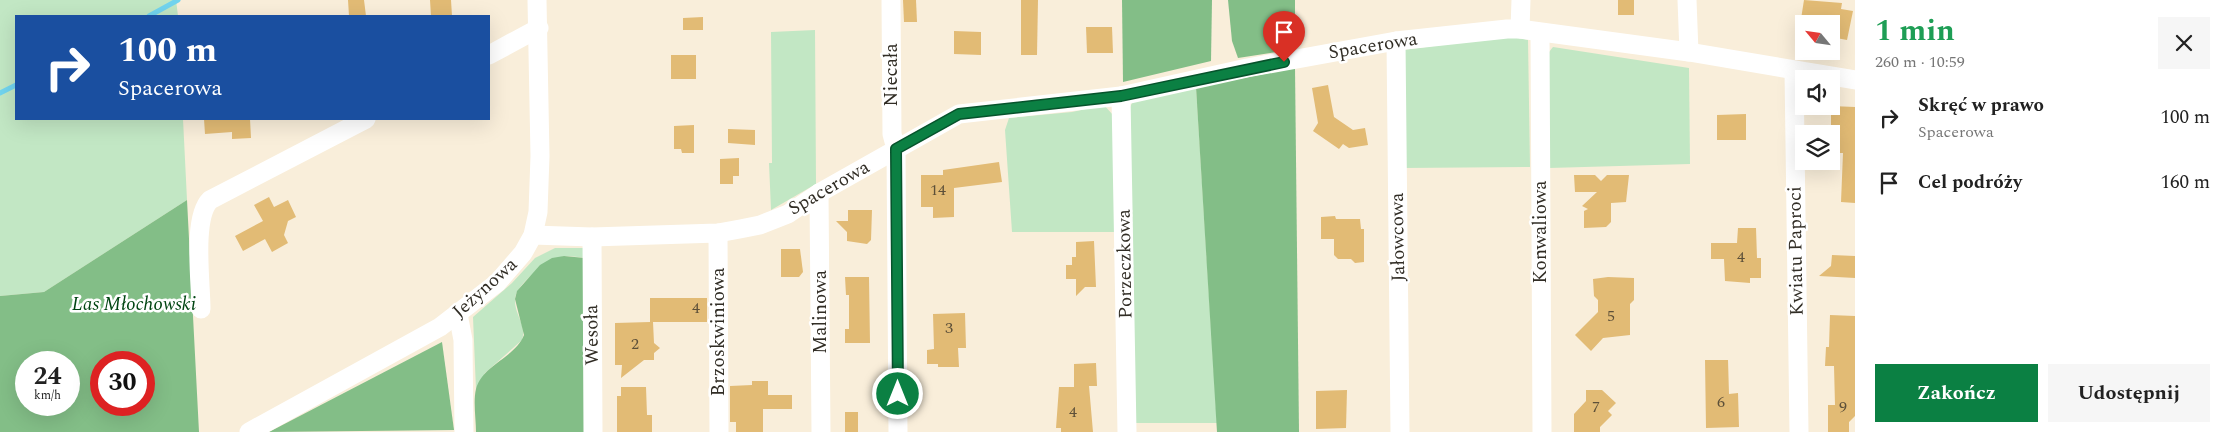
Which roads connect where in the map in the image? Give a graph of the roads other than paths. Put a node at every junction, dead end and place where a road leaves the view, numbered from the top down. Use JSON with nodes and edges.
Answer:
{"nodes":[{"id":1,"x":537,"y":0,"type":"edge"},
{"id":2,"x":891,"y":0,"type":"edge"},
{"id":3,"x":1521,"y":0,"type":"edge"},
{"id":4,"x":1687,"y":0,"type":"edge"},
{"id":5,"x":539,"y":28,"type":"junction"},
{"id":6,"x":1520,"y":29,"type":"junction"},
{"id":7,"x":1540,"y":33,"type":"junction"},
{"id":8,"x":1396,"y":41,"type":"junction"},
{"id":9,"x":1689,"y":52,"type":"junction"},
{"id":10,"x":490,"y":54,"type":"edge"},
{"id":11,"x":1794,"y":71,"type":"junction"},
{"id":12,"x":1855,"y":80,"type":"edge"},
{"id":13,"x":1121,"y":96,"type":"junction"},
{"id":14,"x":364,"y":120,"type":"edge"},
{"id":15,"x":896,"y":149,"type":"junction"},
{"id":16,"x":819,"y":193,"type":"junction"},
{"id":17,"x":718,"y":232,"type":"junction"},
{"id":18,"x":533,"y":235,"type":"junction"},
{"id":19,"x":592,"y":237,"type":"junction"},
{"id":20,"x":201,"y":308,"type":"dead end"},
{"id":21,"x":458,"y":314,"type":"junction"},
{"id":22,"x":249,"y":432,"type":"edge"},
{"id":23,"x":464,"y":432,"type":"edge"},
{"id":24,"x":593,"y":432,"type":"edge"},
{"id":25,"x":719,"y":432,"type":"edge"},
{"id":26,"x":821,"y":432,"type":"edge"},
{"id":27,"x":898,"y":432,"type":"edge"},
{"id":28,"x":1127,"y":432,"type":"edge"},
{"id":29,"x":1400,"y":432,"type":"edge"},
{"id":30,"x":1542,"y":432,"type":"edge"},
{"id":31,"x":1799,"y":432,"type":"edge"}],
"edges":[{"from":1,"to":5,"type":"street","name":"Jeżynowa"},
{"from":2,"to":15,"type":"street","name":"Niecała"},
{"from":3,"to":6,"type":"street"},
{"from":4,"to":9,"type":"street"},
{"from":5,"to":10,"type":"street"},
{"from":5,"to":18,"type":"street","name":"Jeżynowa"},
{"from":6,"to":7,"type":"street","name":"Spacerowa"},
{"from":6,"to":8,"type":"street","name":"Spacerowa"},
{"from":7,"to":9,"type":"street","name":"Spacerowa"},
{"from":7,"to":30,"type":"street","name":"Konwaliowa"},
{"from":8,"to":13,"type":"street","name":"Spacerowa"},
{"from":8,"to":29,"type":"street","name":"Jałowcowa"},
{"from":9,"to":11,"type":"street","name":"Spacerowa"},
{"from":11,"to":12,"type":"street","name":"Spacerowa"},
{"from":11,"to":31,"type":"street","name":"Kwiatu Paproci"},
{"from":13,"to":15,"type":"street","name":"Spacerowa"},
{"from":13,"to":28,"type":"street","name":"Porzeczkowa"},
{"from":14,"to":20,"type":"street"},
{"from":15,"to":16,"type":"street","name":"Spacerowa"},
{"from":15,"to":27,"type":"street","name":"Niecała"},
{"from":16,"to":17,"type":"street","name":"Spacerowa"},
{"from":16,"to":26,"type":"street","name":"Malinowa"},
{"from":17,"to":19,"type":"street","name":"Spacerowa"},
{"from":17,"to":25,"type":"street","name":"Brzoskwiniowa"},
{"from":18,"to":19,"type":"street","name":"Spacerowa"},
{"from":18,"to":21,"type":"street","name":"Jeżynowa"},
{"from":19,"to":24,"type":"street","name":"Wesoła"},
{"from":21,"to":22,"type":"street","name":"Jeżynowa"},
{"from":21,"to":23,"type":"street"}]}
